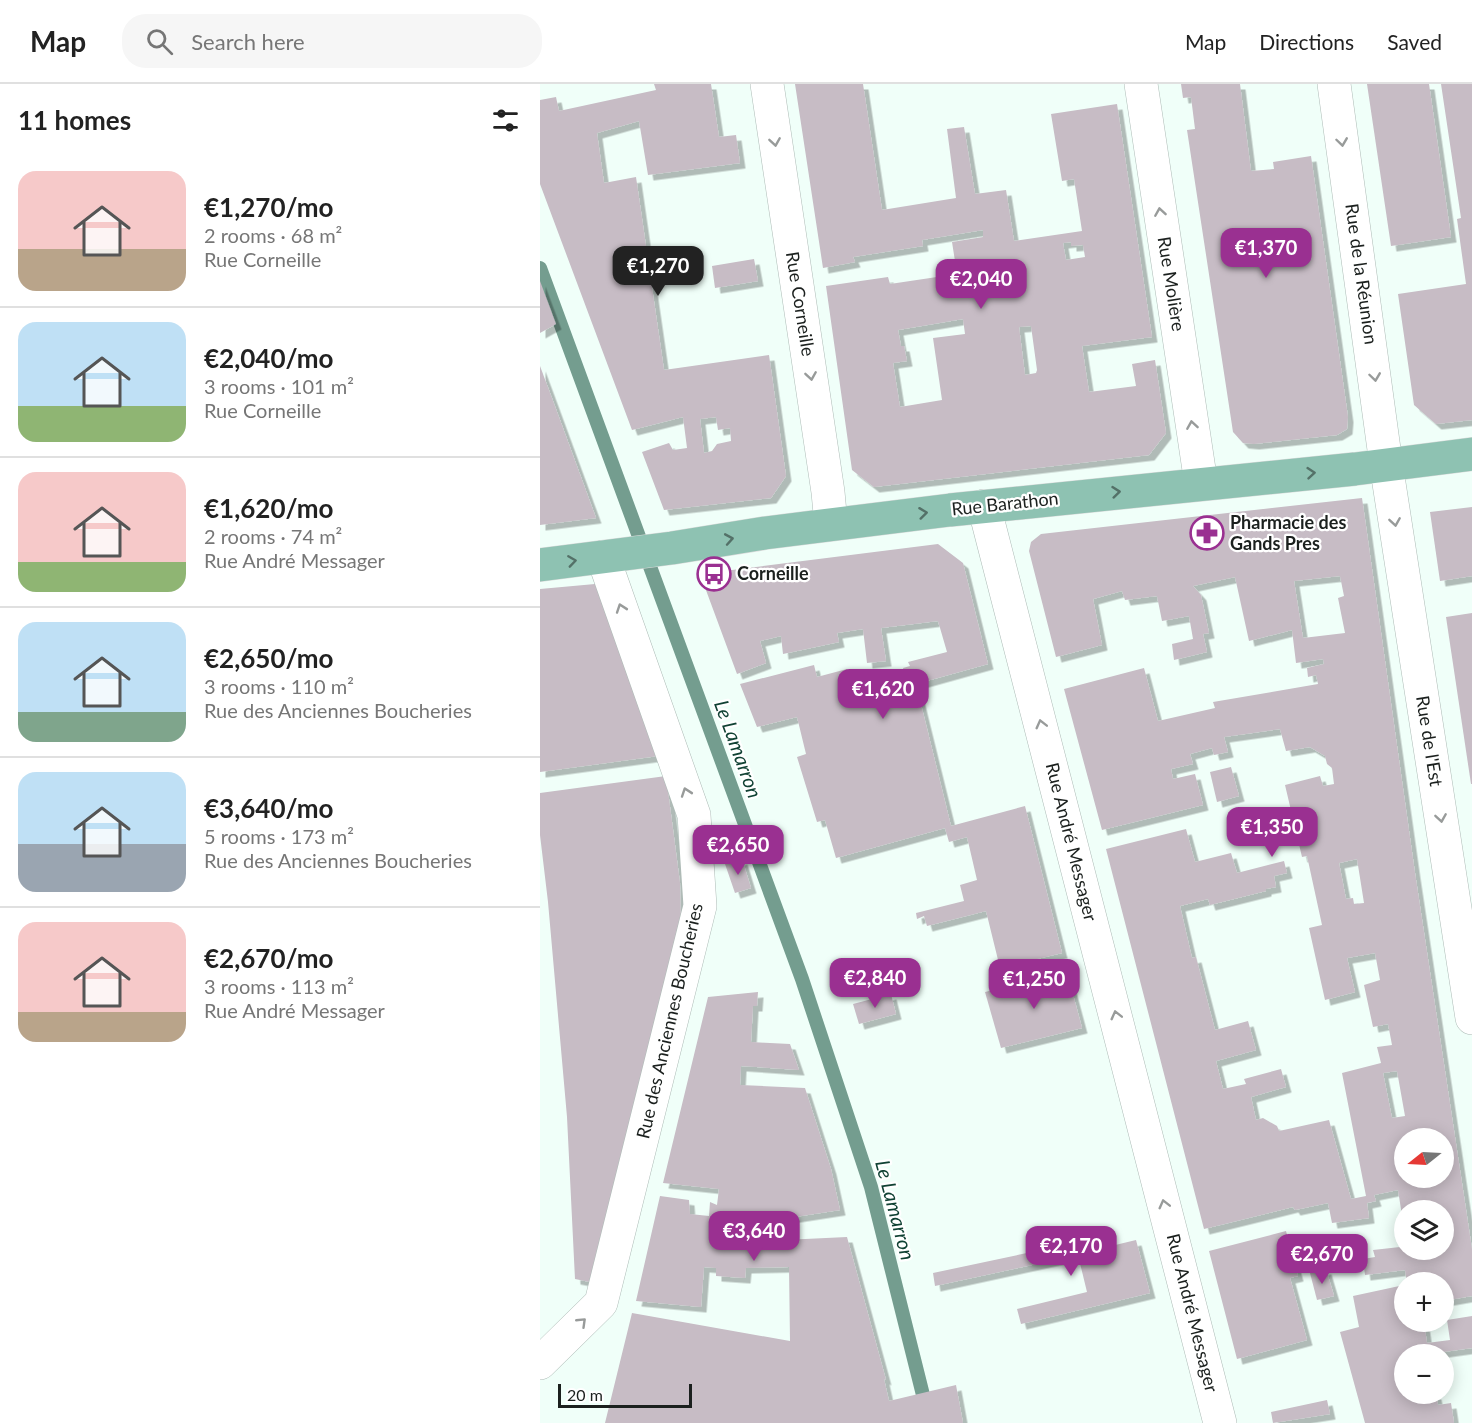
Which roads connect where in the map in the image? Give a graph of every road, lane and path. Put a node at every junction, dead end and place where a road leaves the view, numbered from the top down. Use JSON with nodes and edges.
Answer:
{"nodes":[{"id":1,"x":767,"y":84,"type":"edge"},
{"id":2,"x":1141,"y":84,"type":"edge"},
{"id":3,"x":1334,"y":84,"type":"edge"},
{"id":4,"x":1472,"y":454,"type":"edge"},
{"id":5,"x":1386,"y":464,"type":"junction"},
{"id":6,"x":1201,"y":483,"type":"junction"},
{"id":7,"x":984,"y":506,"type":"junction"},
{"id":8,"x":831,"y":524,"type":"junction"},
{"id":9,"x":603,"y":557,"type":"junction"},
{"id":10,"x":540,"y":565,"type":"edge"},
{"id":11,"x":1472,"y":1018,"type":"edge"},
{"id":12,"x":540,"y":1363,"type":"edge"},
{"id":13,"x":1220,"y":1423,"type":"edge"}],
"edges":[{"from":1,"to":8,"type":"street","name":"Rue Corneille","one_way":true},
{"from":6,"to":2,"type":"street","name":"Rue Molière","one_way":true},
{"from":3,"to":5,"type":"street","name":"Rue de la Réunion","one_way":true},
{"from":4,"to":5,"type":"main road","name":"Rue Barathon"},
{"from":6,"to":5,"type":"main road","name":"Rue Barathon","one_way":true},
{"from":5,"to":11,"type":"street","name":"Rue de l'Est","one_way":true},
{"from":7,"to":6,"type":"main road","name":"Rue Barathon","one_way":true},
{"from":8,"to":7,"type":"main road","name":"Rue Barathon","one_way":true},
{"from":13,"to":7,"type":"street","name":"Rue André Messager","one_way":true},
{"from":9,"to":8,"type":"main road","name":"Rue Barathon","one_way":true},
{"from":10,"to":9,"type":"main road","name":"Rue Barathon","one_way":true},
{"from":12,"to":9,"type":"street","name":"Rue des Anciennes Boucheries","one_way":true}]}
